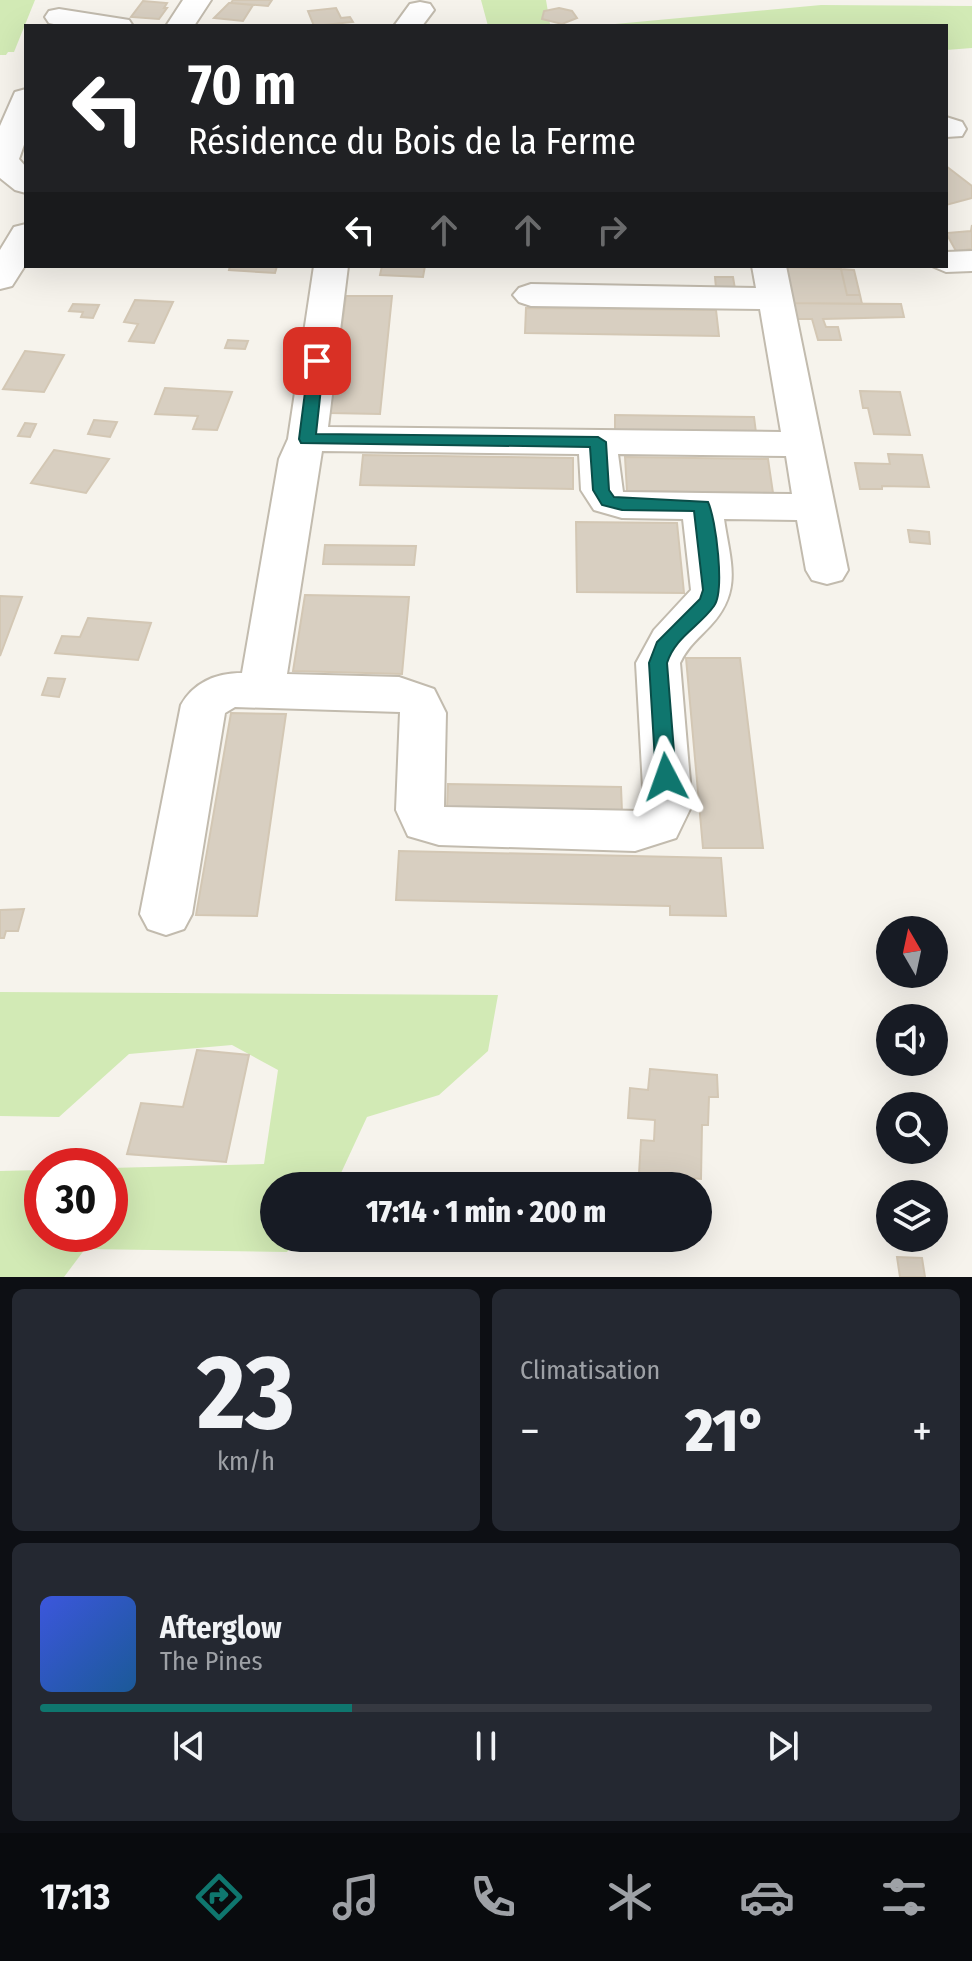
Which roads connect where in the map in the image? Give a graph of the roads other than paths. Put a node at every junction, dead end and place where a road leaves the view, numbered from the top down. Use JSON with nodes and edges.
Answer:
{"nodes":[{"id":1,"x":197,"y":0,"type":"edge"},
{"id":2,"x":60,"y":14,"type":"edge"},
{"id":3,"x":109,"y":24,"type":"edge"},
{"id":4,"x":181,"y":24,"type":"edge"},
{"id":5,"x":24,"y":103,"type":"edge"},
{"id":6,"x":16,"y":182,"type":"edge"},
{"id":7,"x":24,"y":237,"type":"edge"},
{"id":8,"x":972,"y":261,"type":"edge"},
{"id":9,"x":948,"y":262,"type":"edge"},
{"id":10,"x":331,"y":268,"type":"edge"},
{"id":11,"x":0,"y":279,"type":"edge"},
{"id":12,"x":772,"y":283,"type":"edge"},
{"id":13,"x":531,"y":295,"type":"dead end"},
{"id":14,"x":307,"y":439,"type":"junction"},
{"id":15,"x":598,"y":442,"type":"junction"},
{"id":16,"x":803,"y":444,"type":"junction"},
{"id":17,"x":702,"y":506,"type":"junction"},
{"id":18,"x":813,"y":507,"type":"junction"},
{"id":19,"x":827,"y":570,"type":"dead end"},
{"id":20,"x":262,"y":690,"type":"junction"},
{"id":21,"x":166,"y":914,"type":"dead end"}],
"edges":[{"from":1,"to":4,"type":"street"},
{"from":2,"to":3,"type":"street"},
{"from":5,"to":6,"type":"street"},
{"from":7,"to":11,"type":"street"},
{"from":8,"to":9,"type":"street"},
{"from":10,"to":14,"type":"street"},
{"from":12,"to":13,"type":"street"},
{"from":12,"to":16,"type":"street"},
{"from":14,"to":15,"type":"street"},
{"from":14,"to":20,"type":"street"},
{"from":15,"to":16,"type":"street"},
{"from":15,"to":17,"type":"street"},
{"from":16,"to":18,"type":"street"},
{"from":17,"to":18,"type":"street"},
{"from":17,"to":20,"type":"street"},
{"from":18,"to":19,"type":"street"},
{"from":20,"to":21,"type":"street"}]}
